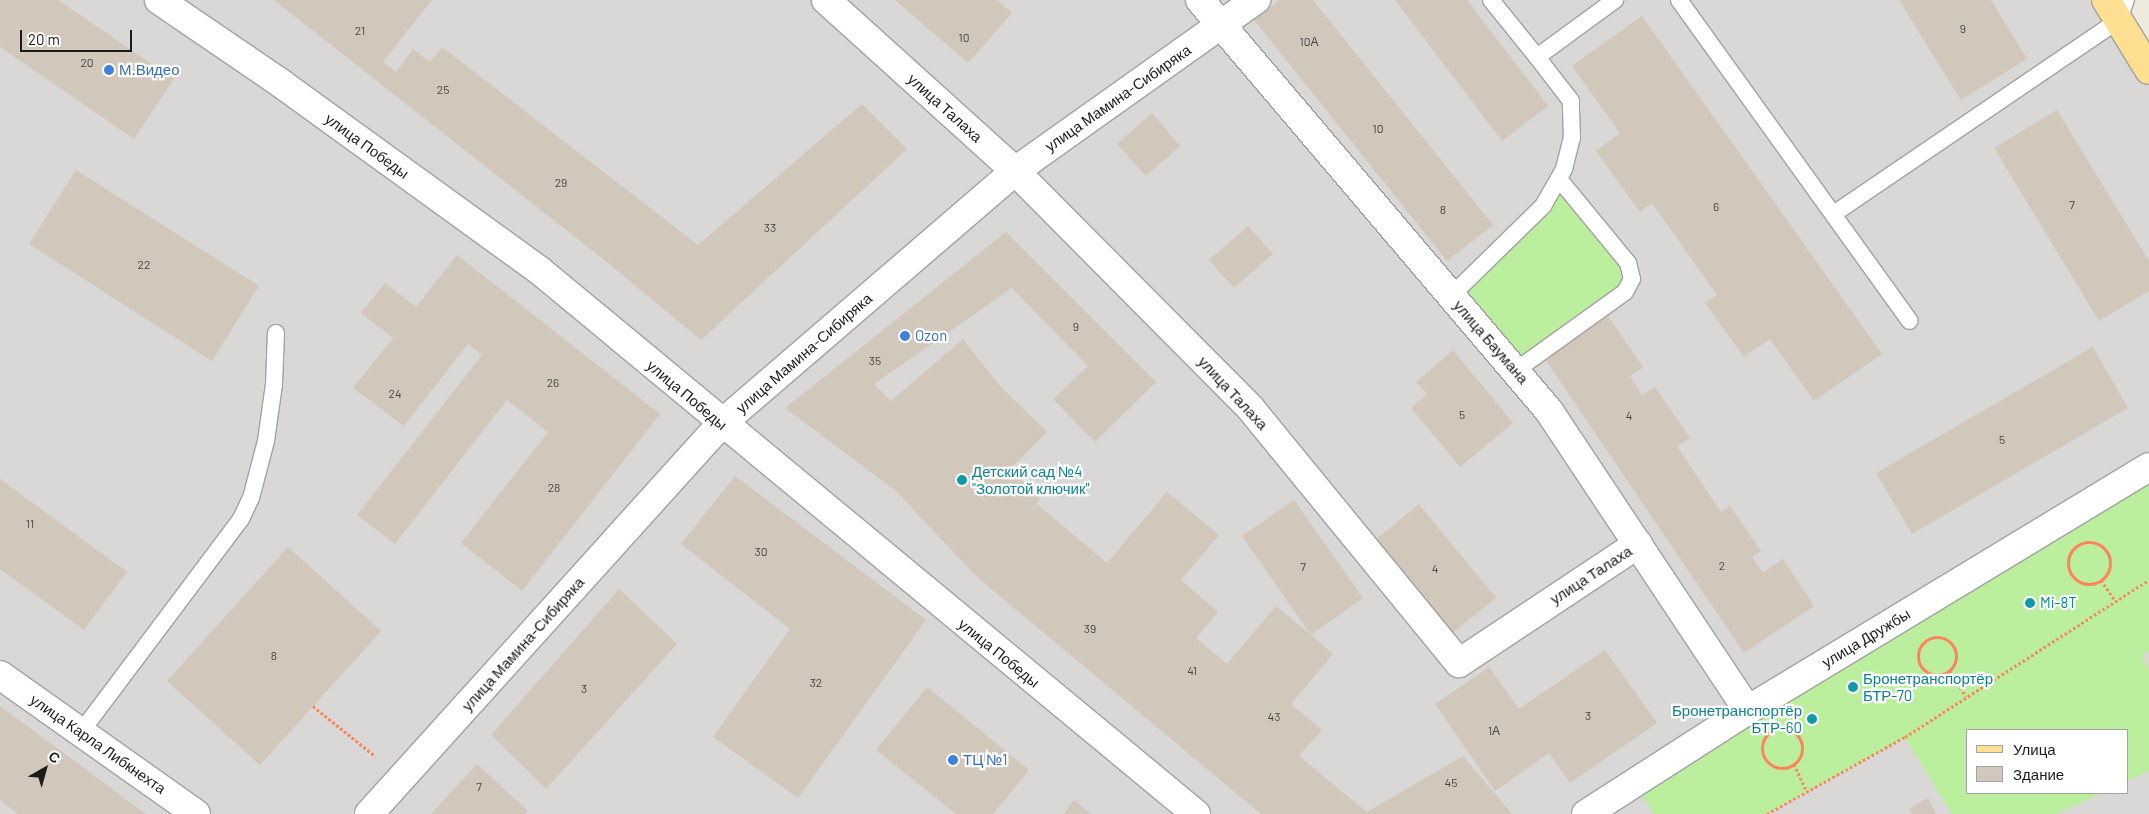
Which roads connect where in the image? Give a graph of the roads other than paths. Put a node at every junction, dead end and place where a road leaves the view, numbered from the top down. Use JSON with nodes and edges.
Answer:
{"nodes":[{"id":1,"x":159,"y":0,"type":"edge"},
{"id":2,"x":826,"y":0,"type":"edge"},
{"id":3,"x":1200,"y":0,"type":"edge"},
{"id":4,"x":1256,"y":0,"type":"edge"},
{"id":5,"x":1491,"y":0,"type":"edge"},
{"id":6,"x":1615,"y":0,"type":"edge"},
{"id":7,"x":1679,"y":0,"type":"edge"},
{"id":8,"x":2117,"y":6,"type":"edge"},
{"id":9,"x":1221,"y":25,"type":"junction"},
{"id":10,"x":1537,"y":57,"type":"junction"},
{"id":11,"x":2149,"y":70,"type":"edge"},
{"id":12,"x":1014,"y":171,"type":"junction"},
{"id":13,"x":1559,"y":179,"type":"junction"},
{"id":14,"x":1835,"y":213,"type":"junction"},
{"id":15,"x":1451,"y":296,"type":"junction"},
{"id":16,"x":1910,"y":321,"type":"dead end"},
{"id":17,"x":276,"y":333,"type":"dead end"},
{"id":18,"x":1515,"y":371,"type":"junction"},
{"id":19,"x":721,"y":424,"type":"junction"},
{"id":20,"x":2149,"y":467,"type":"edge"},
{"id":21,"x":1638,"y":544,"type":"junction"},
{"id":22,"x":0,"y":675,"type":"edge"},
{"id":23,"x":1748,"y":710,"type":"junction"},
{"id":24,"x":81,"y":732,"type":"junction"},
{"id":25,"x":196,"y":814,"type":"edge"},
{"id":26,"x":369,"y":814,"type":"edge"},
{"id":27,"x":1196,"y":814,"type":"edge"},
{"id":28,"x":1586,"y":814,"type":"edge"}],
"edges":[{"from":1,"to":19,"type":"street","name":"улица Победы"},
{"from":2,"to":12,"type":"street","name":"улица Талаха"},
{"from":3,"to":9,"type":"street","name":"улица Баумана"},
{"from":4,"to":9,"type":"street","name":"улица Мамина-Сибиряка"},
{"from":5,"to":10,"type":"lane"},
{"from":6,"to":10,"type":"lane"},
{"from":7,"to":14,"type":"lane"},
{"from":8,"to":11,"type":"main road"},
{"from":8,"to":14,"type":"lane"},
{"from":9,"to":12,"type":"street","name":"улица Мамина-Сибиряка"},
{"from":9,"to":15,"type":"street","name":"улица Баумана"},
{"from":10,"to":13,"type":"lane"},
{"from":12,"to":19,"type":"street","name":"улица Мамина-Сибиряка"},
{"from":12,"to":21,"type":"street","name":"улица Талаха"},
{"from":13,"to":15,"type":"lane"},
{"from":13,"to":18,"type":"lane"},
{"from":14,"to":16,"type":"lane"},
{"from":15,"to":18,"type":"street","name":"улица Баумана"},
{"from":17,"to":24,"type":"lane"},
{"from":18,"to":21,"type":"street","name":"улица Баумана"},
{"from":19,"to":26,"type":"street","name":"улица Мамина-Сибиряка"},
{"from":19,"to":27,"type":"street","name":"улица Победы"},
{"from":20,"to":23,"type":"street","name":"улица Дружбы"},
{"from":21,"to":23,"type":"street","name":"улица Баумана"},
{"from":22,"to":24,"type":"street","name":"улица Карла Либкнехта"},
{"from":23,"to":28,"type":"street","name":"улица Дружбы"},
{"from":24,"to":25,"type":"street","name":"улица Карла Либкнехта"}]}
